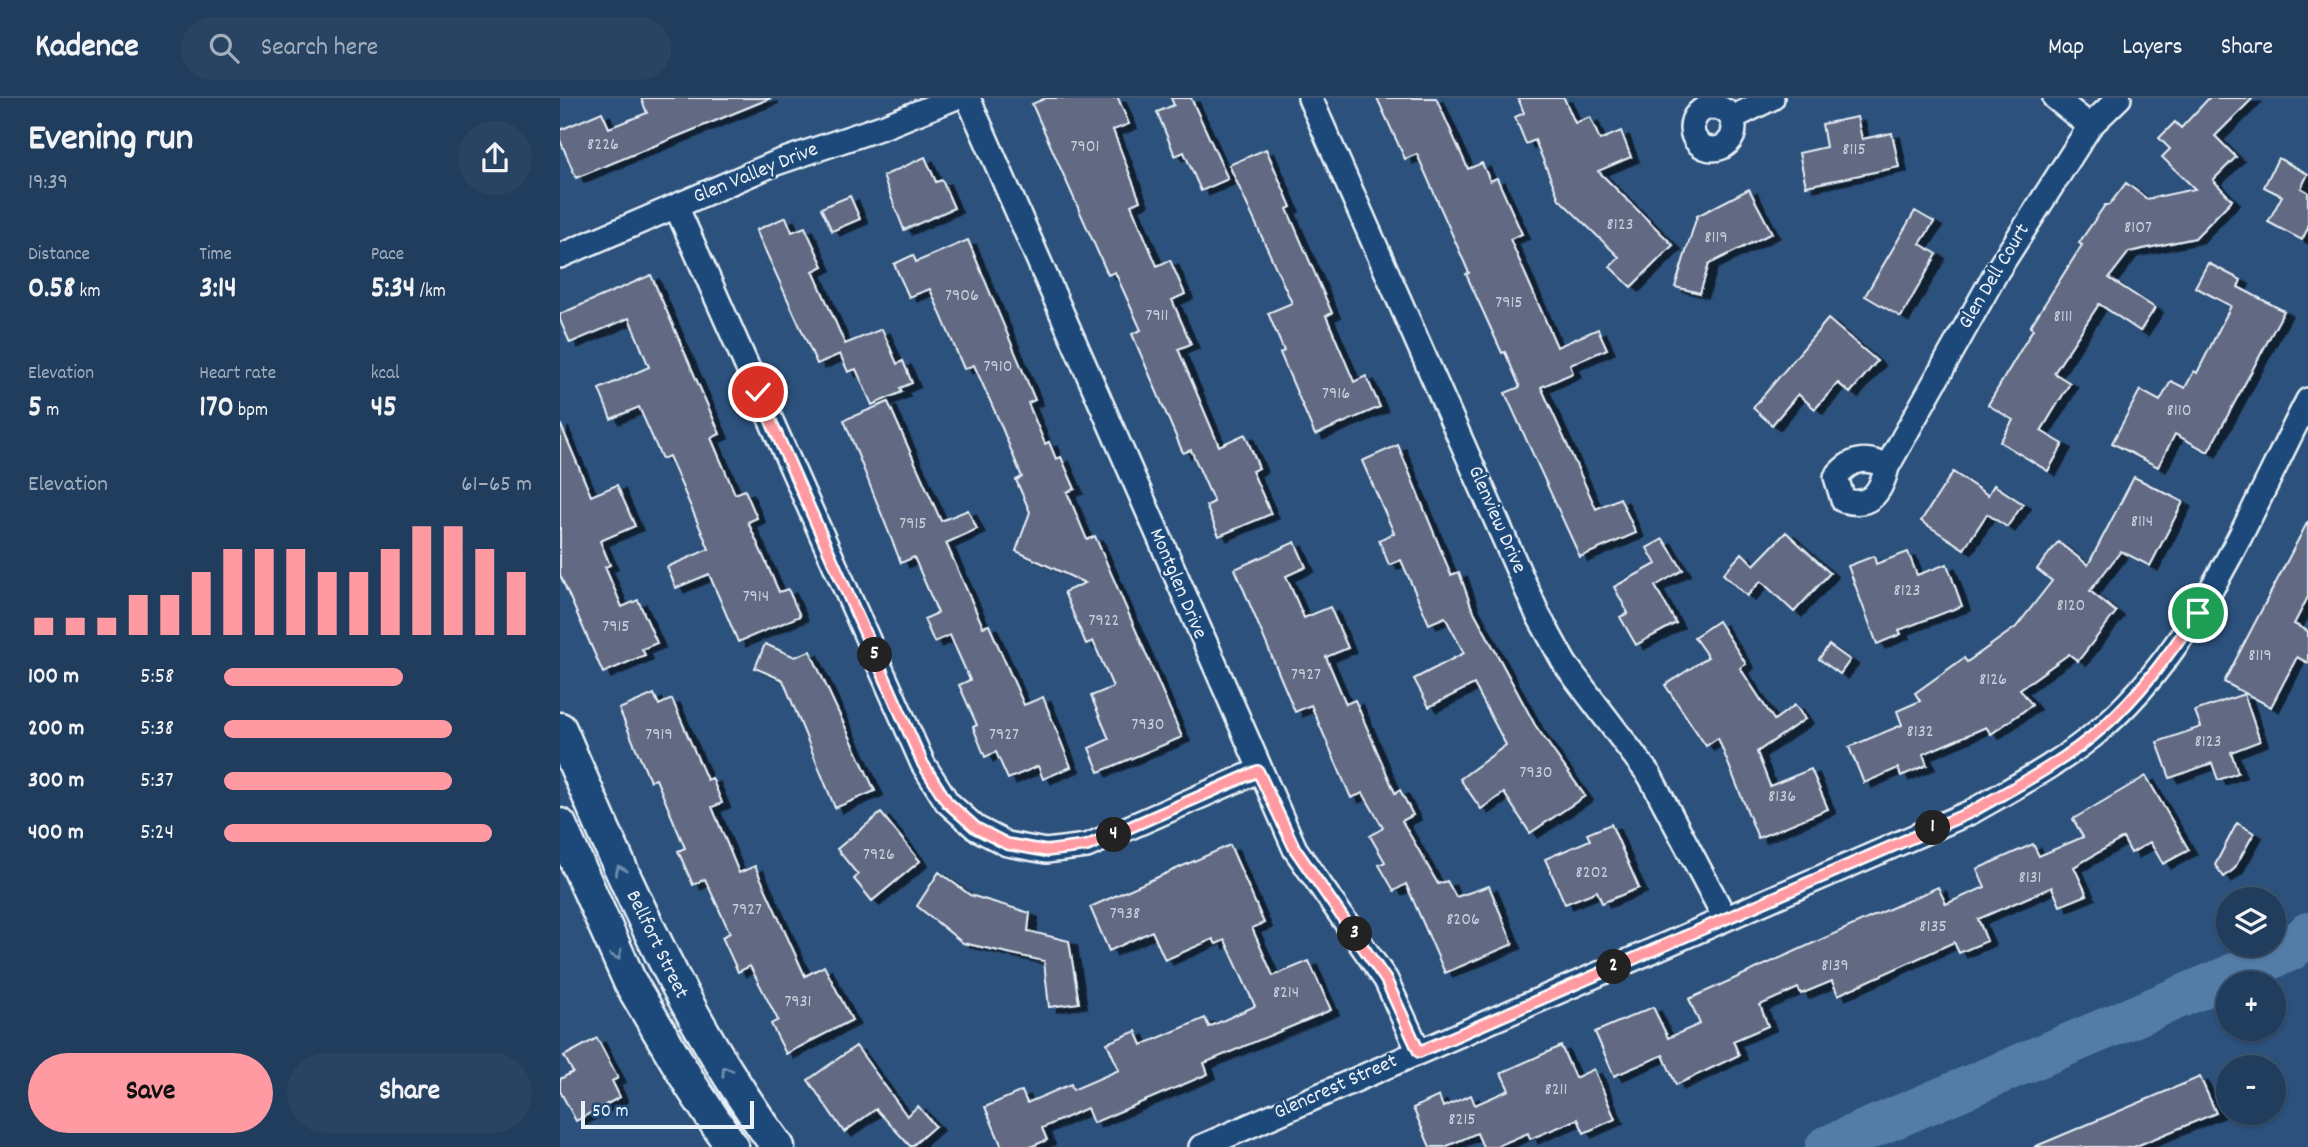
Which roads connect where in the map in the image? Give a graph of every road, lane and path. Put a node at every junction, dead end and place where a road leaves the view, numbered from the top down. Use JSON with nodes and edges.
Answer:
{"nodes":[{"id":1,"x":954,"y":98,"type":"edge"},
{"id":2,"x":968,"y":98,"type":"edge"},
{"id":3,"x":1310,"y":98,"type":"edge"},
{"id":4,"x":1772,"y":98,"type":"edge"},
{"id":5,"x":2055,"y":98,"type":"edge"},
{"id":6,"x":2119,"y":98,"type":"edge"},
{"id":7,"x":1732,"y":118,"type":"dead end"},
{"id":8,"x":2090,"y":126,"type":"junction"},
{"id":9,"x":676,"y":206,"type":"junction"},
{"id":10,"x":560,"y":256,"type":"edge"},
{"id":11,"x":2308,"y":400,"type":"edge"},
{"id":12,"x":1887,"y":467,"type":"dead end"},
{"id":13,"x":560,"y":730,"type":"edge"},
{"id":14,"x":1258,"y":771,"type":"junction"},
{"id":15,"x":560,"y":825,"type":"edge"},
{"id":16,"x":1726,"y":919,"type":"junction"},
{"id":17,"x":1419,"y":1052,"type":"junction"},
{"id":18,"x":732,"y":1147,"type":"edge"},
{"id":19,"x":778,"y":1147,"type":"edge"},
{"id":20,"x":1201,"y":1147,"type":"edge"}],
"edges":[{"from":1,"to":9,"type":"street","name":"Glen Valley Drive"},
{"from":2,"to":14,"type":"street","name":"Montglen Drive"},
{"from":3,"to":16,"type":"street","name":"Glenview Drive"},
{"from":4,"to":7,"type":"street"},
{"from":5,"to":8,"type":"street"},
{"from":6,"to":8,"type":"street","name":"Glen Dell Court"},
{"from":8,"to":12,"type":"street","name":"Glen Dell Court"},
{"from":9,"to":10,"type":"street","name":"Glen Valley Drive"},
{"from":9,"to":14,"type":"street"},
{"from":11,"to":16,"type":"street","name":"Glencrest Street"},
{"from":19,"to":13,"type":"main road","name":"Bellfort Street","one_way":true},
{"from":14,"to":17,"type":"street","name":"Montglen Drive"},
{"from":15,"to":18,"type":"main road","name":"Bellfort Street","one_way":true},
{"from":16,"to":17,"type":"street","name":"Glencrest Street"},
{"from":17,"to":20,"type":"street","name":"Glencrest Street"}]}
